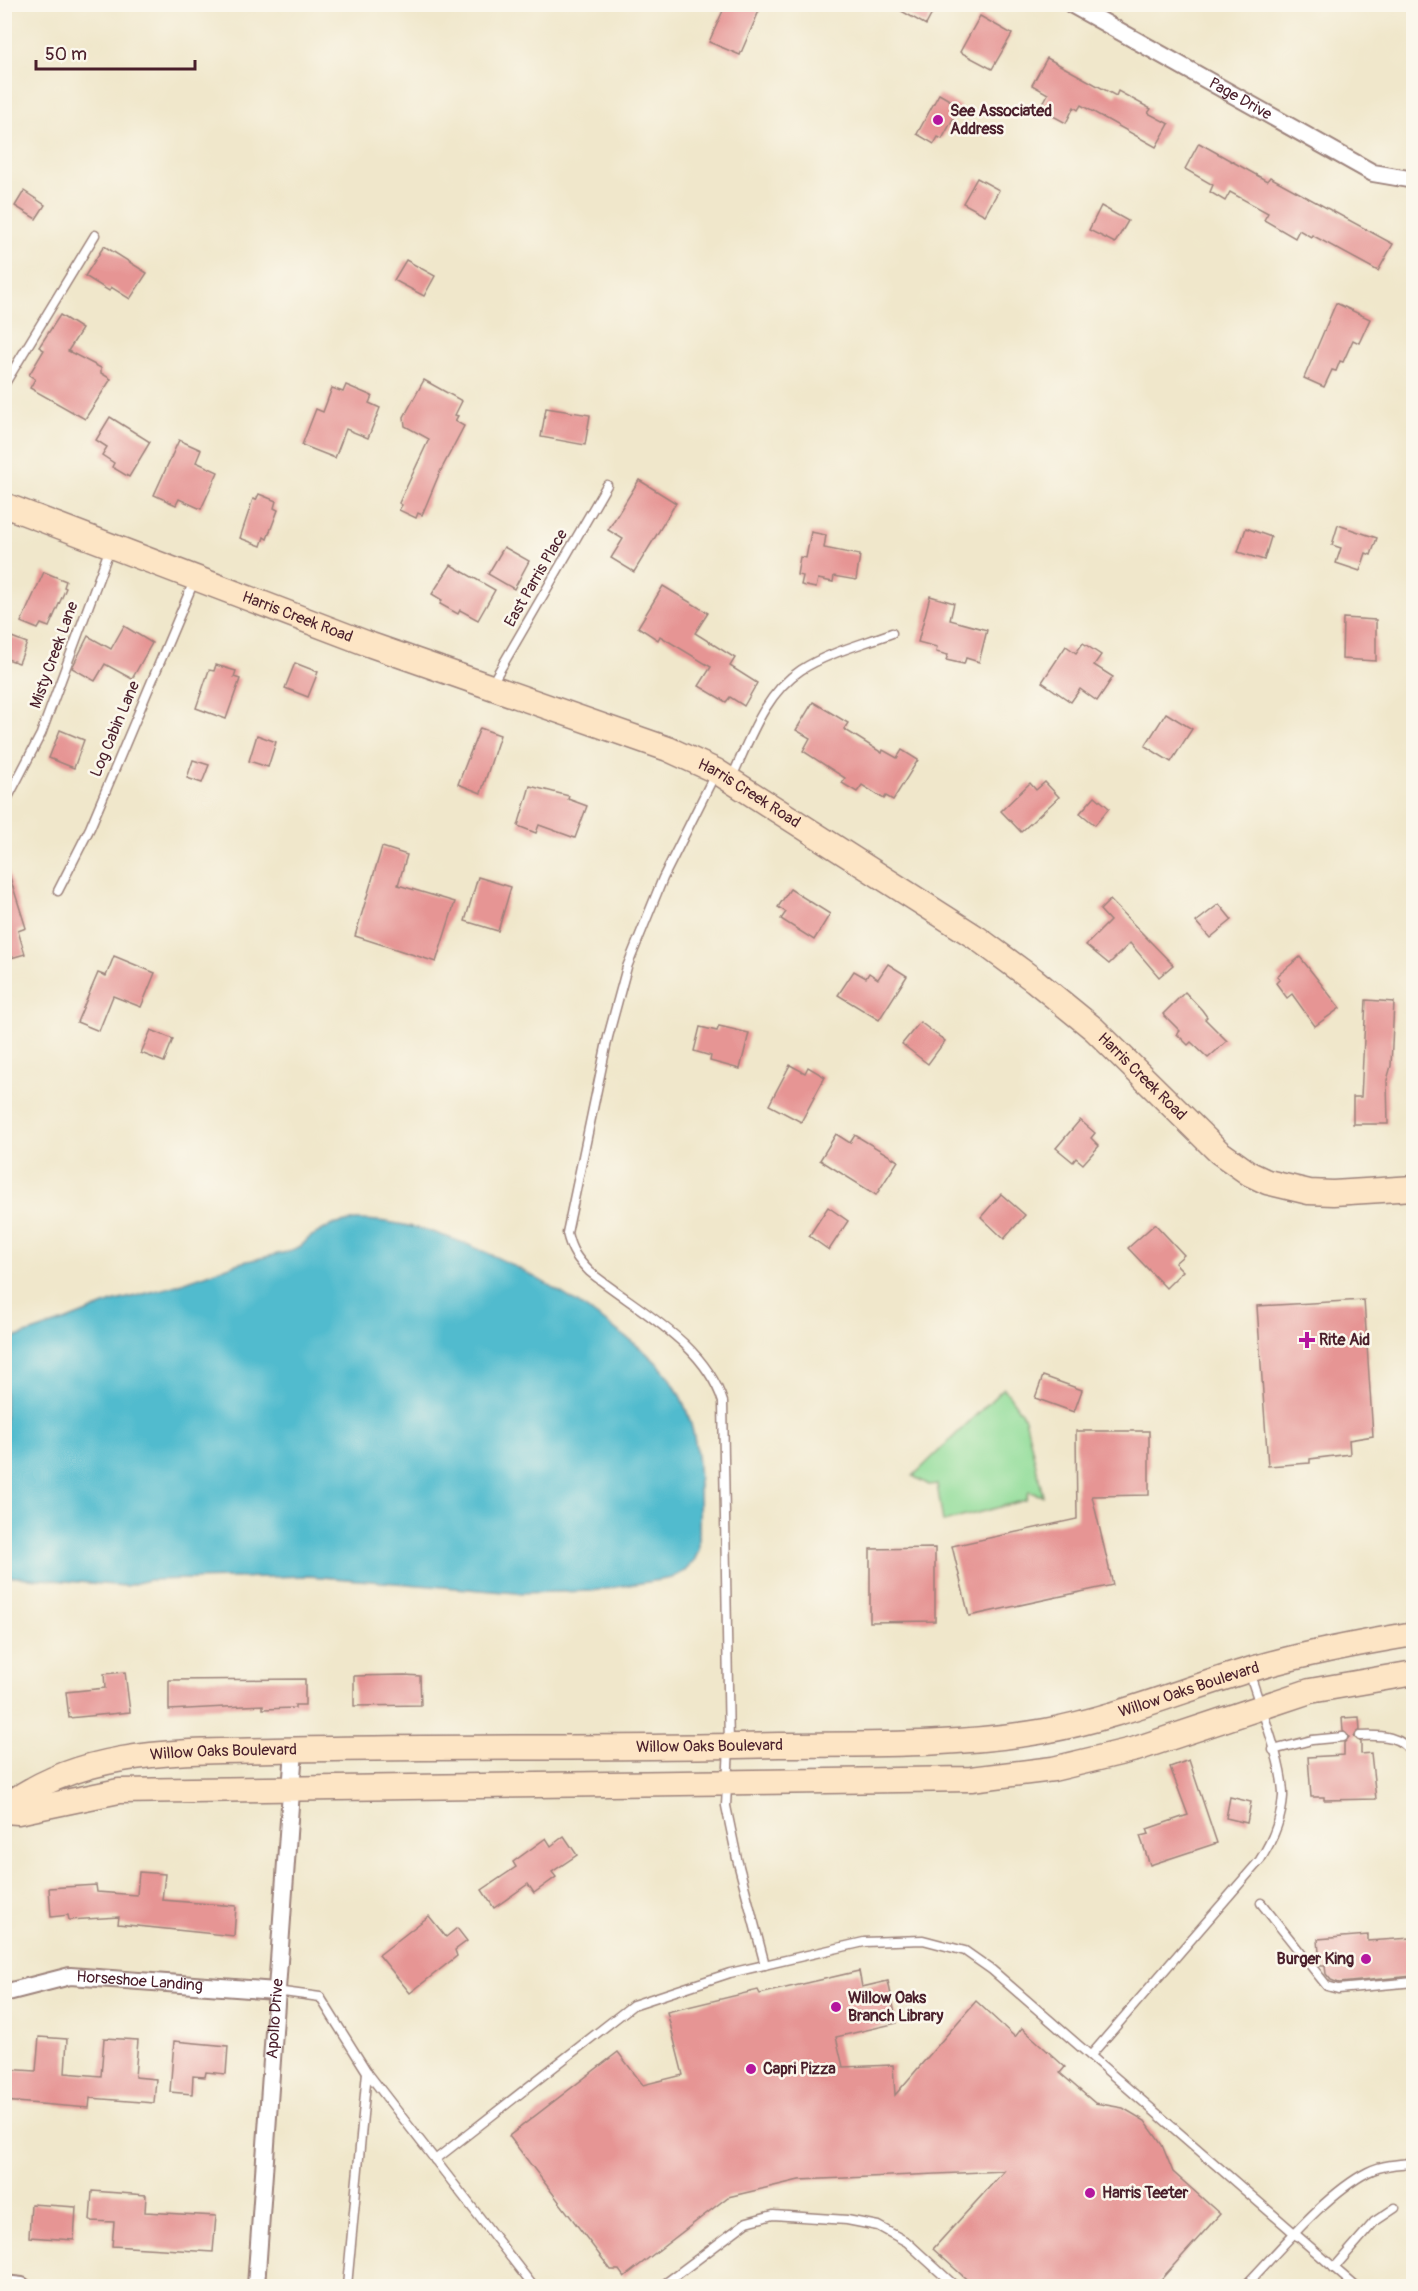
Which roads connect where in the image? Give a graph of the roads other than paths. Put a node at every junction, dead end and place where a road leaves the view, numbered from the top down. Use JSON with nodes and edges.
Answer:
{"nodes":[{"id":1,"x":1071,"y":4,"type":"edge"},
{"id":2,"x":1413,"y":180,"type":"edge"},
{"id":3,"x":95,"y":235,"type":"dead end"},
{"id":4,"x":4,"y":385,"type":"edge"},
{"id":5,"x":607,"y":485,"type":"dead end"},
{"id":6,"x":4,"y":505,"type":"edge"},
{"id":7,"x":111,"y":545,"type":"junction"},
{"id":8,"x":196,"y":578,"type":"junction"},
{"id":9,"x":892,"y":633,"type":"dead end"},
{"id":10,"x":491,"y":686,"type":"junction"},
{"id":11,"x":724,"y":775,"type":"junction"},
{"id":12,"x":4,"y":804,"type":"edge"},
{"id":13,"x":58,"y":891,"type":"dead end"},
{"id":14,"x":1413,"y":1188,"type":"edge"},
{"id":15,"x":1413,"y":1634,"type":"edge"},
{"id":16,"x":1248,"y":1670,"type":"junction"},
{"id":17,"x":1413,"y":1673,"type":"edge"},
{"id":18,"x":1260,"y":1706,"type":"junction"},
{"id":19,"x":1360,"y":1736,"type":"dead end"},
{"id":20,"x":1343,"y":1737,"type":"dead end"},
{"id":21,"x":729,"y":1746,"type":"junction"},
{"id":22,"x":294,"y":1749,"type":"junction"},
{"id":23,"x":1273,"y":1750,"type":"junction"},
{"id":24,"x":1413,"y":1756,"type":"edge"},
{"id":25,"x":726,"y":1784,"type":"junction"},
{"id":26,"x":292,"y":1789,"type":"junction"},
{"id":27,"x":4,"y":1809,"type":"edge"},
{"id":28,"x":1261,"y":1903,"type":"dead end"},
{"id":29,"x":765,"y":1965,"type":"junction"},
{"id":30,"x":1413,"y":1982,"type":"edge"},
{"id":31,"x":276,"y":1991,"type":"junction"},
{"id":32,"x":4,"y":1993,"type":"edge"},
{"id":33,"x":1091,"y":2055,"type":"junction"},
{"id":34,"x":367,"y":2072,"type":"junction"},
{"id":35,"x":435,"y":2160,"type":"junction"},
{"id":36,"x":1413,"y":2163,"type":"edge"},
{"id":37,"x":1395,"y":2208,"type":"dead end"},
{"id":38,"x":1295,"y":2234,"type":"junction"},
{"id":39,"x":1334,"y":2268,"type":"junction"},
{"id":40,"x":4,"y":2284,"type":"edge"},
{"id":41,"x":22,"y":2286,"type":"edge"},
{"id":42,"x":256,"y":2286,"type":"edge"},
{"id":43,"x":347,"y":2286,"type":"edge"},
{"id":44,"x":533,"y":2286,"type":"edge"},
{"id":45,"x":662,"y":2286,"type":"edge"},
{"id":46,"x":955,"y":2286,"type":"edge"},
{"id":47,"x":1245,"y":2286,"type":"edge"},
{"id":48,"x":1355,"y":2286,"type":"edge"}],
"edges":[{"from":1,"to":2,"type":"street","name":"Page Drive"},
{"from":3,"to":4,"type":"lane"},
{"from":5,"to":10,"type":"lane","name":"East Parris Place"},
{"from":6,"to":7,"type":"street","name":"Harris Creek Road"},
{"from":7,"to":8,"type":"street","name":"Harris Creek Road"},
{"from":7,"to":12,"type":"lane","name":"Misty Creek Lane"},
{"from":8,"to":10,"type":"street","name":"Harris Creek Road"},
{"from":8,"to":13,"type":"lane","name":"Log Cabin Lane"},
{"from":9,"to":11,"type":"lane"},
{"from":10,"to":11,"type":"street","name":"Harris Creek Road"},
{"from":11,"to":14,"type":"street","name":"Harris Creek Road"},
{"from":11,"to":21,"type":"lane"},
{"from":15,"to":16,"type":"street","name":"Willow Oaks Boulevard"},
{"from":16,"to":18,"type":"lane"},
{"from":16,"to":21,"type":"street","name":"Willow Oaks Boulevard"},
{"from":17,"to":18,"type":"street","name":"Willow Oaks Boulevard"},
{"from":18,"to":23,"type":"lane"},
{"from":18,"to":25,"type":"street","name":"Willow Oaks Boulevard"},
{"from":19,"to":24,"type":"lane"},
{"from":20,"to":23,"type":"lane"},
{"from":21,"to":22,"type":"street","name":"Willow Oaks Boulevard"},
{"from":21,"to":25,"type":"lane"},
{"from":22,"to":26,"type":"street","name":"Apollo Drive"},
{"from":22,"to":27,"type":"street","name":"Willow Oaks Boulevard"},
{"from":23,"to":33,"type":"lane"},
{"from":25,"to":26,"type":"street","name":"Willow Oaks Boulevard"},
{"from":25,"to":29,"type":"lane"},
{"from":26,"to":27,"type":"street","name":"Willow Oaks Boulevard"},
{"from":26,"to":31,"type":"street","name":"Apollo Drive"},
{"from":28,"to":30,"type":"lane"},
{"from":29,"to":33,"type":"lane"},
{"from":29,"to":35,"type":"lane"},
{"from":31,"to":32,"type":"street","name":"Horseshoe Landing"},
{"from":31,"to":34,"type":"lane"},
{"from":31,"to":42,"type":"street","name":"Apollo Drive"},
{"from":33,"to":38,"type":"lane"},
{"from":34,"to":35,"type":"lane"},
{"from":34,"to":43,"type":"lane"},
{"from":35,"to":44,"type":"lane"},
{"from":36,"to":38,"type":"lane"},
{"from":37,"to":39,"type":"lane"},
{"from":38,"to":39,"type":"lane"},
{"from":38,"to":47,"type":"lane"},
{"from":39,"to":48,"type":"lane"},
{"from":40,"to":41,"type":"street"},
{"from":45,"to":46,"type":"lane"}]}
